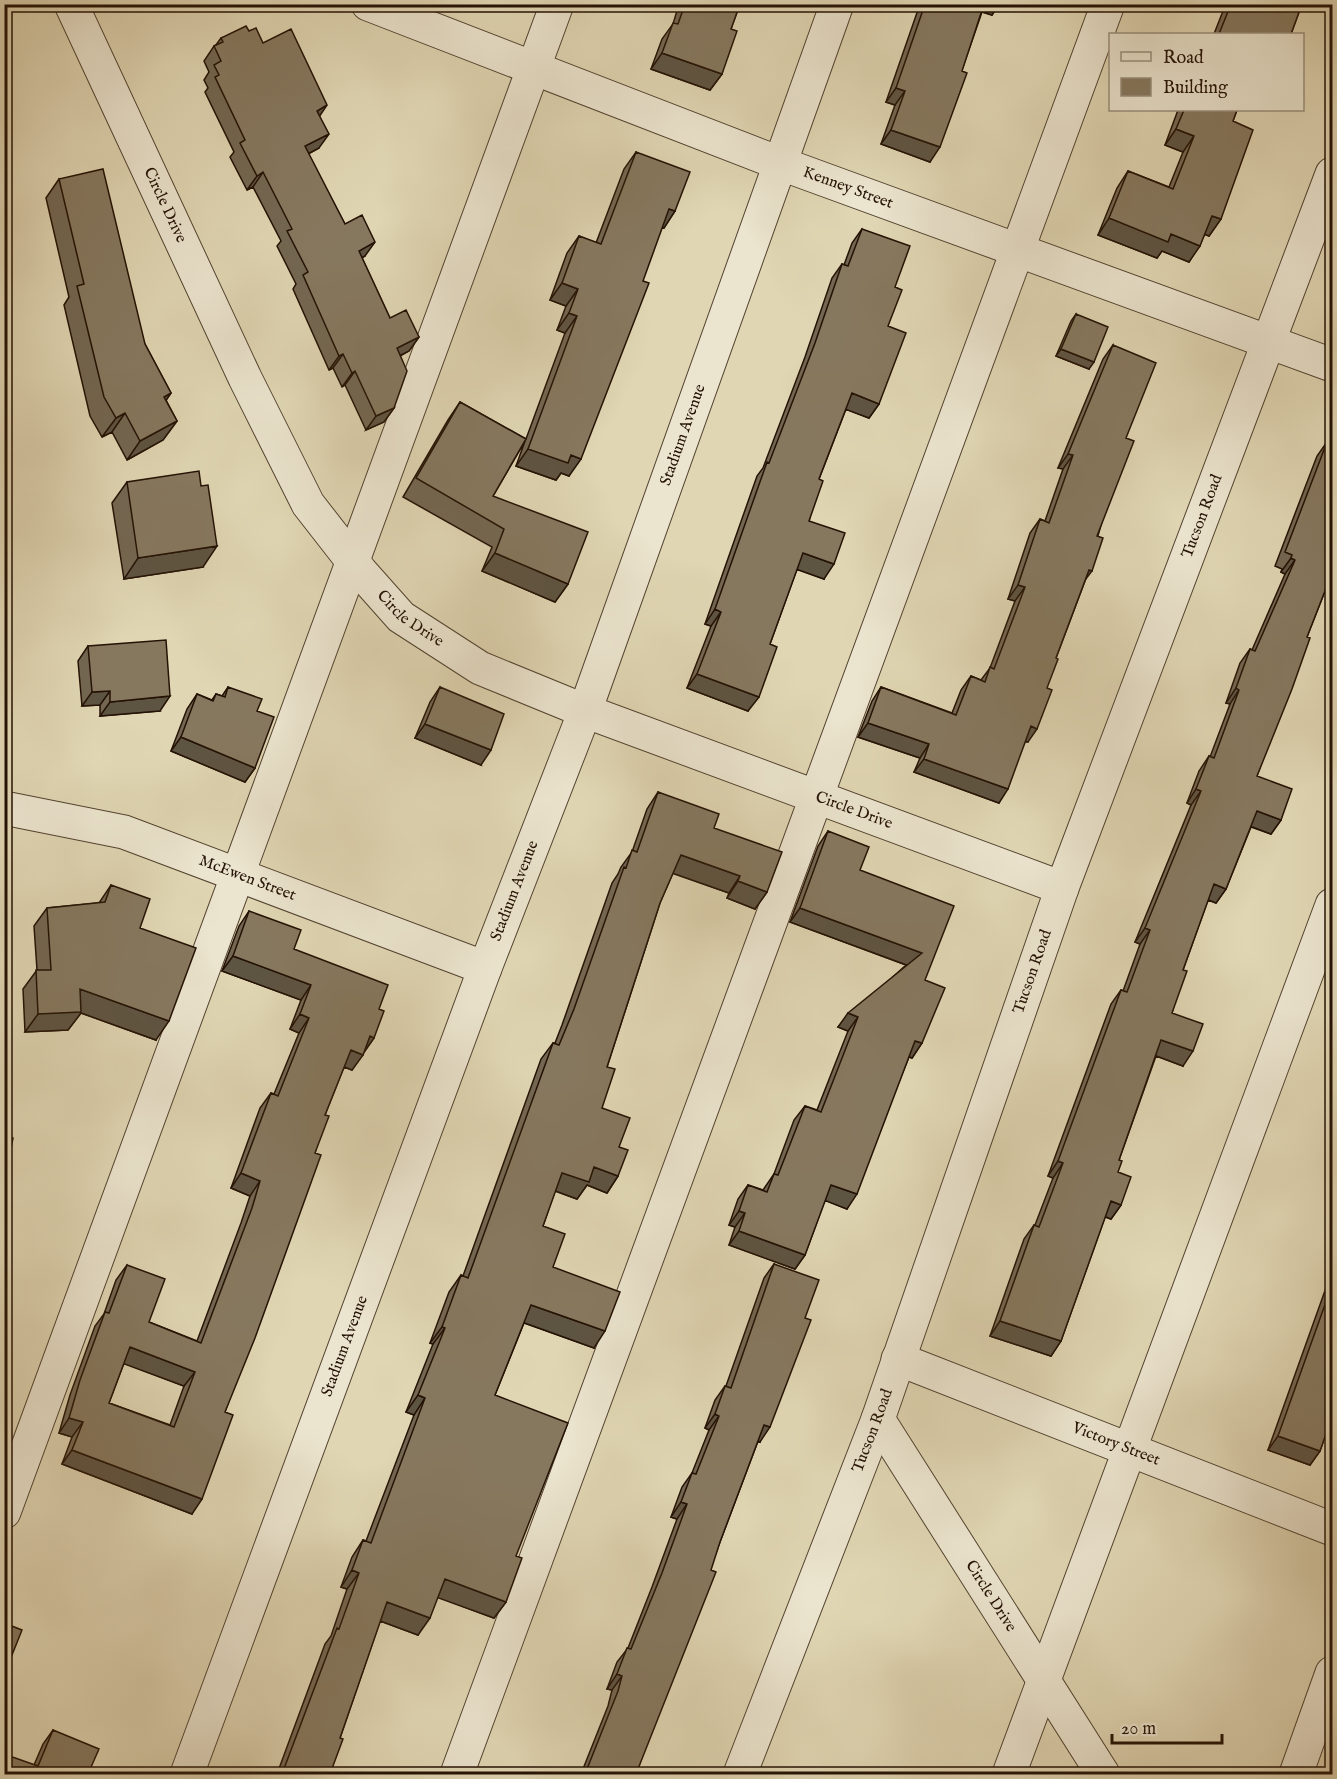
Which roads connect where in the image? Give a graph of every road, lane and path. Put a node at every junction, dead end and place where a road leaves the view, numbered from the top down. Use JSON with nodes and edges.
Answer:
{"nodes":[{"id":1,"x":71,"y":4,"type":"edge"},
{"id":2,"x":368,"y":4,"type":"edge"},
{"id":3,"x":557,"y":4,"type":"edge"},
{"id":4,"x":837,"y":4,"type":"edge"},
{"id":5,"x":1108,"y":4,"type":"edge"},
{"id":6,"x":533,"y":68,"type":"junction"},
{"id":7,"x":778,"y":163,"type":"junction"},
{"id":8,"x":1332,"y":174,"type":"edge"},
{"id":9,"x":1018,"y":250,"type":"junction"},
{"id":10,"x":1270,"y":342,"type":"junction"},
{"id":11,"x":1332,"y":365,"type":"edge"},
{"id":12,"x":352,"y":561,"type":"junction"},
{"id":13,"x":585,"y":711,"type":"junction"},
{"id":14,"x":817,"y":797,"type":"junction"},
{"id":15,"x":4,"y":808,"type":"edge"},
{"id":16,"x":238,"y":874,"type":"junction"},
{"id":17,"x":1062,"y":888,"type":"junction"},
{"id":18,"x":1332,"y":906,"type":"edge"},
{"id":19,"x":485,"y":968,"type":"junction"},
{"id":20,"x":898,"y":1359,"type":"junction"},
{"id":21,"x":878,"y":1419,"type":"junction"},
{"id":22,"x":1130,"y":1450,"type":"junction"},
{"id":23,"x":4,"y":1512,"type":"edge"},
{"id":24,"x":1332,"y":1529,"type":"edge"},
{"id":25,"x":1332,"y":1672,"type":"edge"},
{"id":26,"x":1044,"y":1682,"type":"junction"},
{"id":27,"x":187,"y":1774,"type":"edge"},
{"id":28,"x":457,"y":1774,"type":"edge"},
{"id":29,"x":740,"y":1774,"type":"edge"},
{"id":30,"x":1009,"y":1774,"type":"edge"},
{"id":31,"x":1102,"y":1774,"type":"edge"},
{"id":32,"x":1296,"y":1774,"type":"edge"}],
"edges":[{"from":1,"to":12,"type":"street","name":"Circle Drive"},
{"from":2,"to":6,"type":"street","name":"Kenney Street"},
{"from":3,"to":6,"type":"street"},
{"from":4,"to":7,"type":"street","name":"Stadium Avenue"},
{"from":5,"to":9,"type":"street"},
{"from":6,"to":7,"type":"street","name":"Kenney Street"},
{"from":6,"to":12,"type":"street"},
{"from":7,"to":9,"type":"street","name":"Kenney Street"},
{"from":7,"to":13,"type":"street","name":"Stadium Avenue"},
{"from":8,"to":10,"type":"street","name":"Tucson Road"},
{"from":9,"to":10,"type":"street","name":"Kenney Street"},
{"from":9,"to":14,"type":"street"},
{"from":10,"to":11,"type":"street","name":"Kenney Street"},
{"from":10,"to":17,"type":"street","name":"Tucson Road"},
{"from":12,"to":13,"type":"street","name":"Circle Drive"},
{"from":12,"to":16,"type":"street"},
{"from":13,"to":14,"type":"street","name":"Circle Drive"},
{"from":13,"to":19,"type":"street","name":"Stadium Avenue"},
{"from":14,"to":17,"type":"street","name":"Circle Drive"},
{"from":14,"to":28,"type":"street"},
{"from":15,"to":16,"type":"street","name":"McEwen Street"},
{"from":16,"to":19,"type":"street","name":"McEwen Street"},
{"from":16,"to":23,"type":"street"},
{"from":17,"to":20,"type":"street","name":"Tucson Road"},
{"from":18,"to":22,"type":"street"},
{"from":19,"to":27,"type":"street","name":"Stadium Avenue"},
{"from":20,"to":21,"type":"street","name":"Tucson Road"},
{"from":20,"to":22,"type":"street","name":"Victory Street"},
{"from":21,"to":26,"type":"street","name":"Circle Drive"},
{"from":21,"to":29,"type":"street","name":"Tucson Road"},
{"from":22,"to":24,"type":"street","name":"Victory Street"},
{"from":22,"to":26,"type":"street"},
{"from":25,"to":32,"type":"street"},
{"from":26,"to":30,"type":"street"},
{"from":26,"to":31,"type":"street","name":"Circle Drive"}]}
